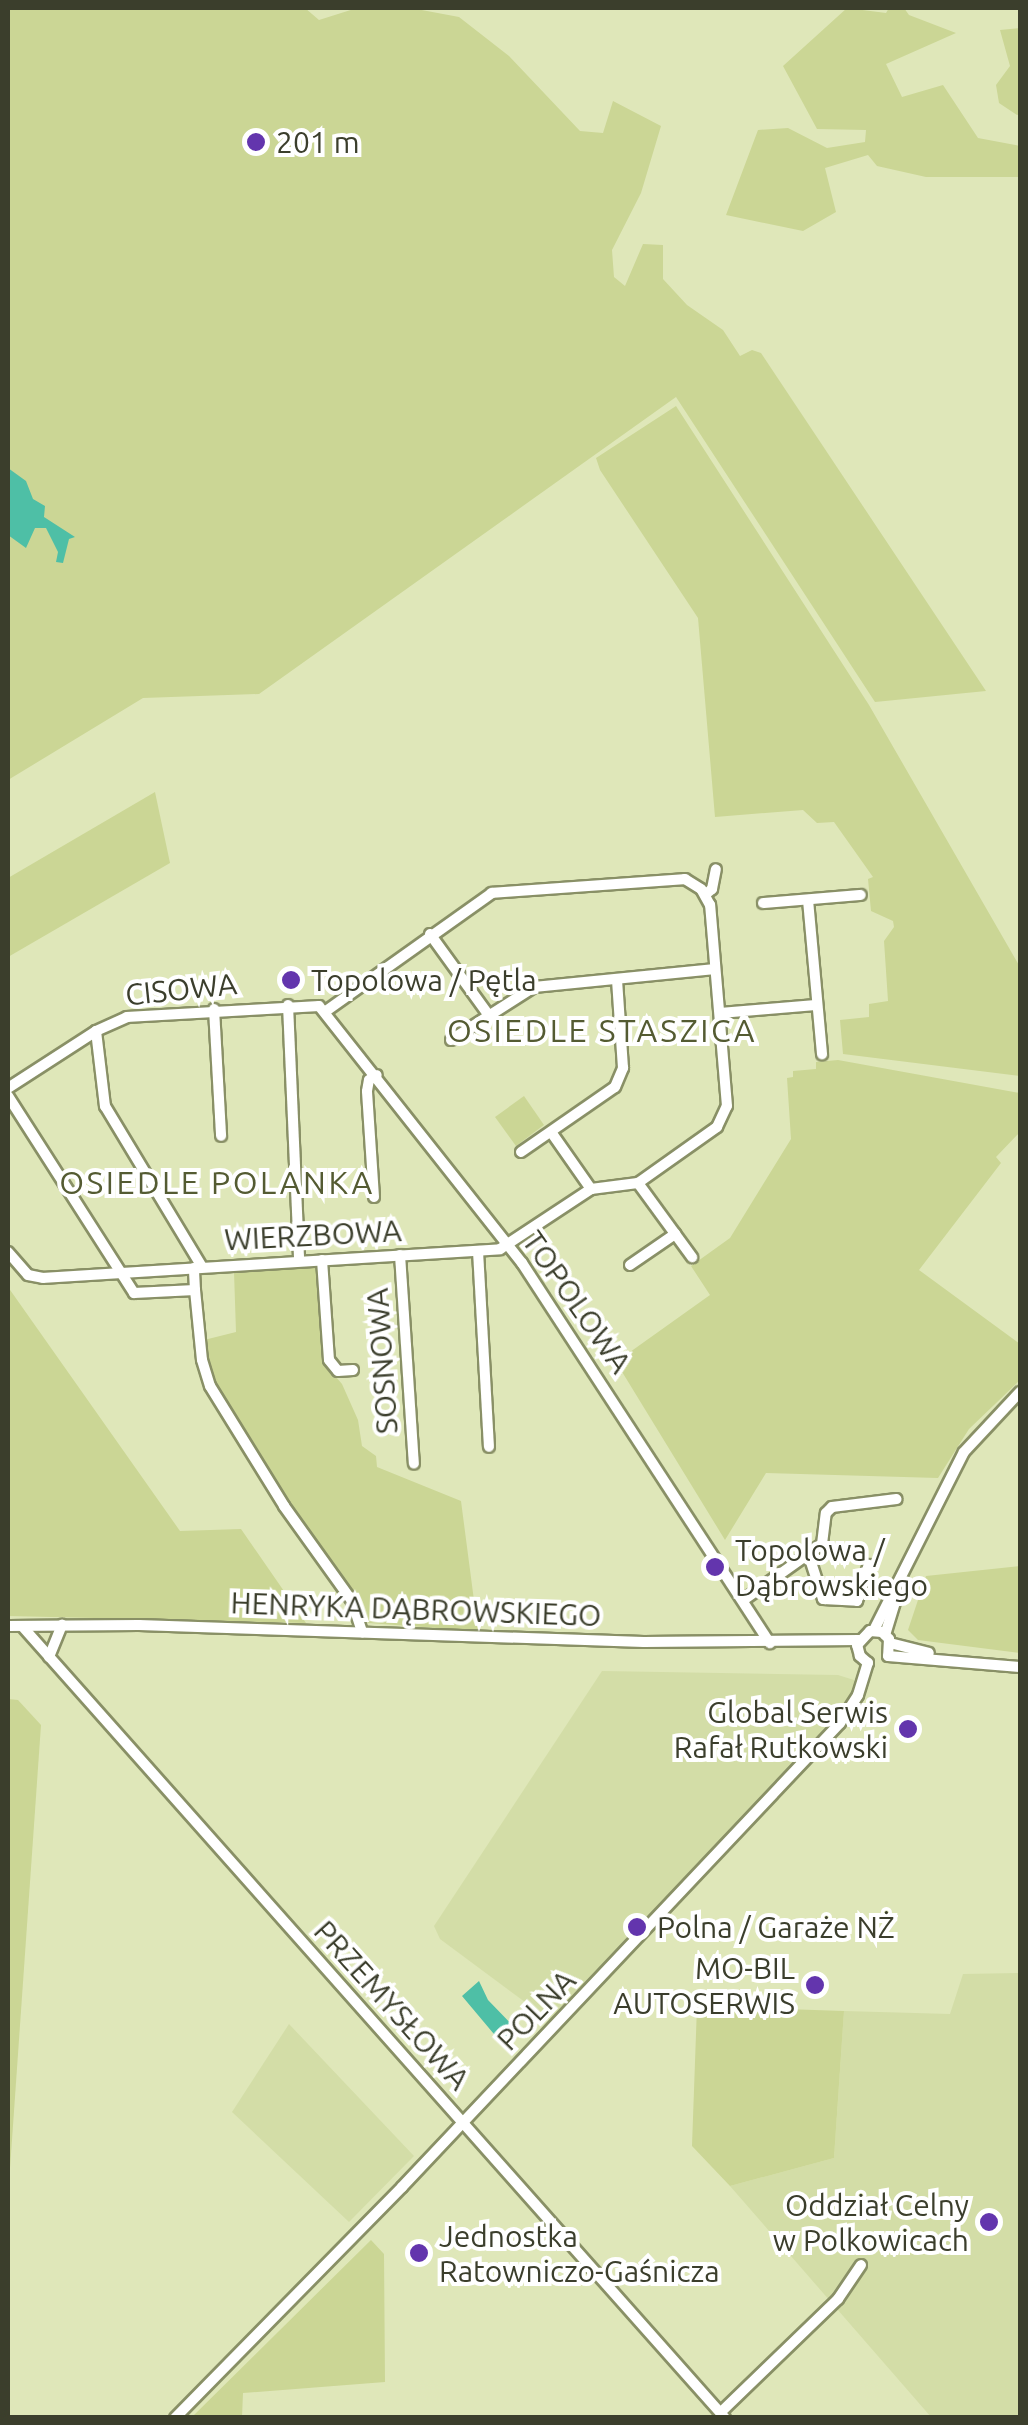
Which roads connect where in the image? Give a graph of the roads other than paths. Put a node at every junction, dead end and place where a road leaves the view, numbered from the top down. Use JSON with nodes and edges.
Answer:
{"nodes":[{"id":1,"x":716,"y":868,"type":"dead end"},
{"id":2,"x":706,"y":894,"type":"junction"},
{"id":3,"x":861,"y":895,"type":"dead end"},
{"id":4,"x":808,"y":900,"type":"junction"},
{"id":5,"x":763,"y":903,"type":"dead end"},
{"id":6,"x":430,"y":934,"type":"junction"},
{"id":7,"x":715,"y":969,"type":"junction"},
{"id":8,"x":617,"y":979,"type":"junction"},
{"id":9,"x":816,"y":1005,"type":"junction"},
{"id":10,"x":288,"y":1006,"type":"junction"},
{"id":11,"x":323,"y":1008,"type":"junction"},
{"id":12,"x":214,"y":1009,"type":"junction"},
{"id":13,"x":720,"y":1013,"type":"junction"},
{"id":14,"x":488,"y":1014,"type":"junction"},
{"id":15,"x":96,"y":1031,"type":"junction"},
{"id":16,"x":451,"y":1040,"type":"dead end"},
{"id":17,"x":822,"y":1054,"type":"dead end"},
{"id":18,"x":376,"y":1075,"type":"junction"},
{"id":19,"x":8,"y":1088,"type":"edge"},
{"id":20,"x":8,"y":1096,"type":"edge"},
{"id":21,"x":551,"y":1132,"type":"junction"},
{"id":22,"x":221,"y":1136,"type":"dead end"},
{"id":23,"x":521,"y":1152,"type":"dead end"},
{"id":24,"x":638,"y":1183,"type":"junction"},
{"id":25,"x":592,"y":1189,"type":"junction"},
{"id":26,"x":374,"y":1197,"type":"dead end"},
{"id":27,"x":675,"y":1234,"type":"junction"},
{"id":28,"x":509,"y":1246,"type":"junction"},
{"id":29,"x":478,"y":1251,"type":"junction"},
{"id":30,"x":8,"y":1252,"type":"edge"},
{"id":31,"x":400,"y":1256,"type":"junction"},
{"id":32,"x":692,"y":1257,"type":"dead end"},
{"id":33,"x":322,"y":1260,"type":"junction"},
{"id":34,"x":298,"y":1261,"type":"junction"},
{"id":35,"x":630,"y":1265,"type":"dead end"},
{"id":36,"x":198,"y":1267,"type":"junction"},
{"id":37,"x":118,"y":1273,"type":"junction"},
{"id":38,"x":195,"y":1290,"type":"junction"},
{"id":39,"x":354,"y":1370,"type":"dead end"},
{"id":40,"x":1020,"y":1392,"type":"edge"},
{"id":41,"x":489,"y":1447,"type":"dead end"},
{"id":42,"x":414,"y":1464,"type":"dead end"},
{"id":43,"x":897,"y":1499,"type":"dead end"},
{"id":44,"x":808,"y":1556,"type":"junction"},
{"id":45,"x":869,"y":1565,"type":"dead end"},
{"id":46,"x":744,"y":1598,"type":"junction"},
{"id":47,"x":62,"y":1625,"type":"junction"},
{"id":48,"x":8,"y":1626,"type":"edge"},
{"id":49,"x":22,"y":1626,"type":"junction"},
{"id":50,"x":362,"y":1632,"type":"junction"},
{"id":51,"x":883,"y":1636,"type":"junction"},
{"id":52,"x":770,"y":1643,"type":"junction"},
{"id":53,"x":858,"y":1646,"type":"junction"},
{"id":54,"x":888,"y":1656,"type":"junction"},
{"id":55,"x":49,"y":1657,"type":"junction"},
{"id":56,"x":940,"y":1657,"type":"junction"},
{"id":57,"x":868,"y":1663,"type":"junction"},
{"id":58,"x":1020,"y":1667,"type":"edge"},
{"id":59,"x":463,"y":2122,"type":"junction"},
{"id":60,"x":861,"y":2266,"type":"dead end"},
{"id":61,"x":723,"y":2415,"type":"edge"},
{"id":62,"x":176,"y":2418,"type":"edge"}],
"edges":[{"from":1,"to":2,"type":"street"},
{"from":2,"to":6,"type":"street"},
{"from":2,"to":7,"type":"street"},
{"from":3,"to":4,"type":"street"},
{"from":4,"to":5,"type":"street"},
{"from":4,"to":9,"type":"street"},
{"from":6,"to":11,"type":"street"},
{"from":6,"to":14,"type":"street"},
{"from":7,"to":8,"type":"street"},
{"from":7,"to":13,"type":"street"},
{"from":8,"to":14,"type":"street"},
{"from":8,"to":21,"type":"street"},
{"from":9,"to":13,"type":"street"},
{"from":9,"to":17,"type":"street"},
{"from":10,"to":11,"type":"street","name":"CISOWA"},
{"from":10,"to":12,"type":"street","name":"CISOWA"},
{"from":10,"to":34,"type":"street"},
{"from":11,"to":18,"type":"street","name":"TOPOLOWA"},
{"from":12,"to":15,"type":"street","name":"CISOWA"},
{"from":12,"to":22,"type":"street"},
{"from":13,"to":24,"type":"street"},
{"from":14,"to":16,"type":"street"},
{"from":15,"to":19,"type":"street","name":"CISOWA"},
{"from":15,"to":36,"type":"street"},
{"from":18,"to":26,"type":"street"},
{"from":18,"to":28,"type":"street","name":"TOPOLOWA"},
{"from":20,"to":37,"type":"street"},
{"from":21,"to":23,"type":"street"},
{"from":21,"to":25,"type":"street"},
{"from":24,"to":25,"type":"street"},
{"from":24,"to":27,"type":"street"},
{"from":25,"to":28,"type":"street"},
{"from":27,"to":32,"type":"street"},
{"from":27,"to":35,"type":"street"},
{"from":28,"to":29,"type":"street","name":"WIERZBOWA"},
{"from":28,"to":46,"type":"street","name":"TOPOLOWA"},
{"from":29,"to":31,"type":"street","name":"WIERZBOWA"},
{"from":29,"to":41,"type":"street"},
{"from":30,"to":37,"type":"street"},
{"from":31,"to":33,"type":"street","name":"WIERZBOWA"},
{"from":31,"to":42,"type":"street","name":"SOSNOWA"},
{"from":33,"to":34,"type":"street","name":"WIERZBOWA"},
{"from":33,"to":39,"type":"street"},
{"from":34,"to":36,"type":"street","name":"WIERZBOWA"},
{"from":36,"to":37,"type":"street","name":"WIERZBOWA"},
{"from":36,"to":38,"type":"street"},
{"from":37,"to":38,"type":"street"},
{"from":38,"to":50,"type":"street"},
{"from":40,"to":51,"type":"street"},
{"from":43,"to":44,"type":"street"},
{"from":44,"to":45,"type":"street"},
{"from":44,"to":46,"type":"street"},
{"from":46,"to":52,"type":"street","name":"TOPOLOWA"},
{"from":47,"to":49,"type":"street","name":"HENRYKA DĄBROWSKIEGO"},
{"from":47,"to":50,"type":"street","name":"HENRYKA DĄBROWSKIEGO"},
{"from":47,"to":55,"type":"street"},
{"from":48,"to":49,"type":"street","name":"HENRYKA DĄBROWSKIEGO"},
{"from":49,"to":55,"type":"street","name":"PRZEMYSŁOWA"},
{"from":50,"to":52,"type":"street","name":"HENRYKA DĄBROWSKIEGO"},
{"from":51,"to":53,"type":"street"},
{"from":51,"to":54,"type":"street"},
{"from":51,"to":56,"type":"street"},
{"from":52,"to":53,"type":"street","name":"HENRYKA DĄBROWSKIEGO"},
{"from":53,"to":57,"type":"street"},
{"from":54,"to":56,"type":"street"},
{"from":54,"to":57,"type":"street"},
{"from":55,"to":59,"type":"street","name":"PRZEMYSŁOWA"},
{"from":56,"to":58,"type":"street"},
{"from":57,"to":59,"type":"street","name":"POLNA"},
{"from":59,"to":61,"type":"street","name":"PRZEMYSŁOWA"},
{"from":59,"to":62,"type":"street","name":"POLNA"},
{"from":60,"to":61,"type":"street"}]}
